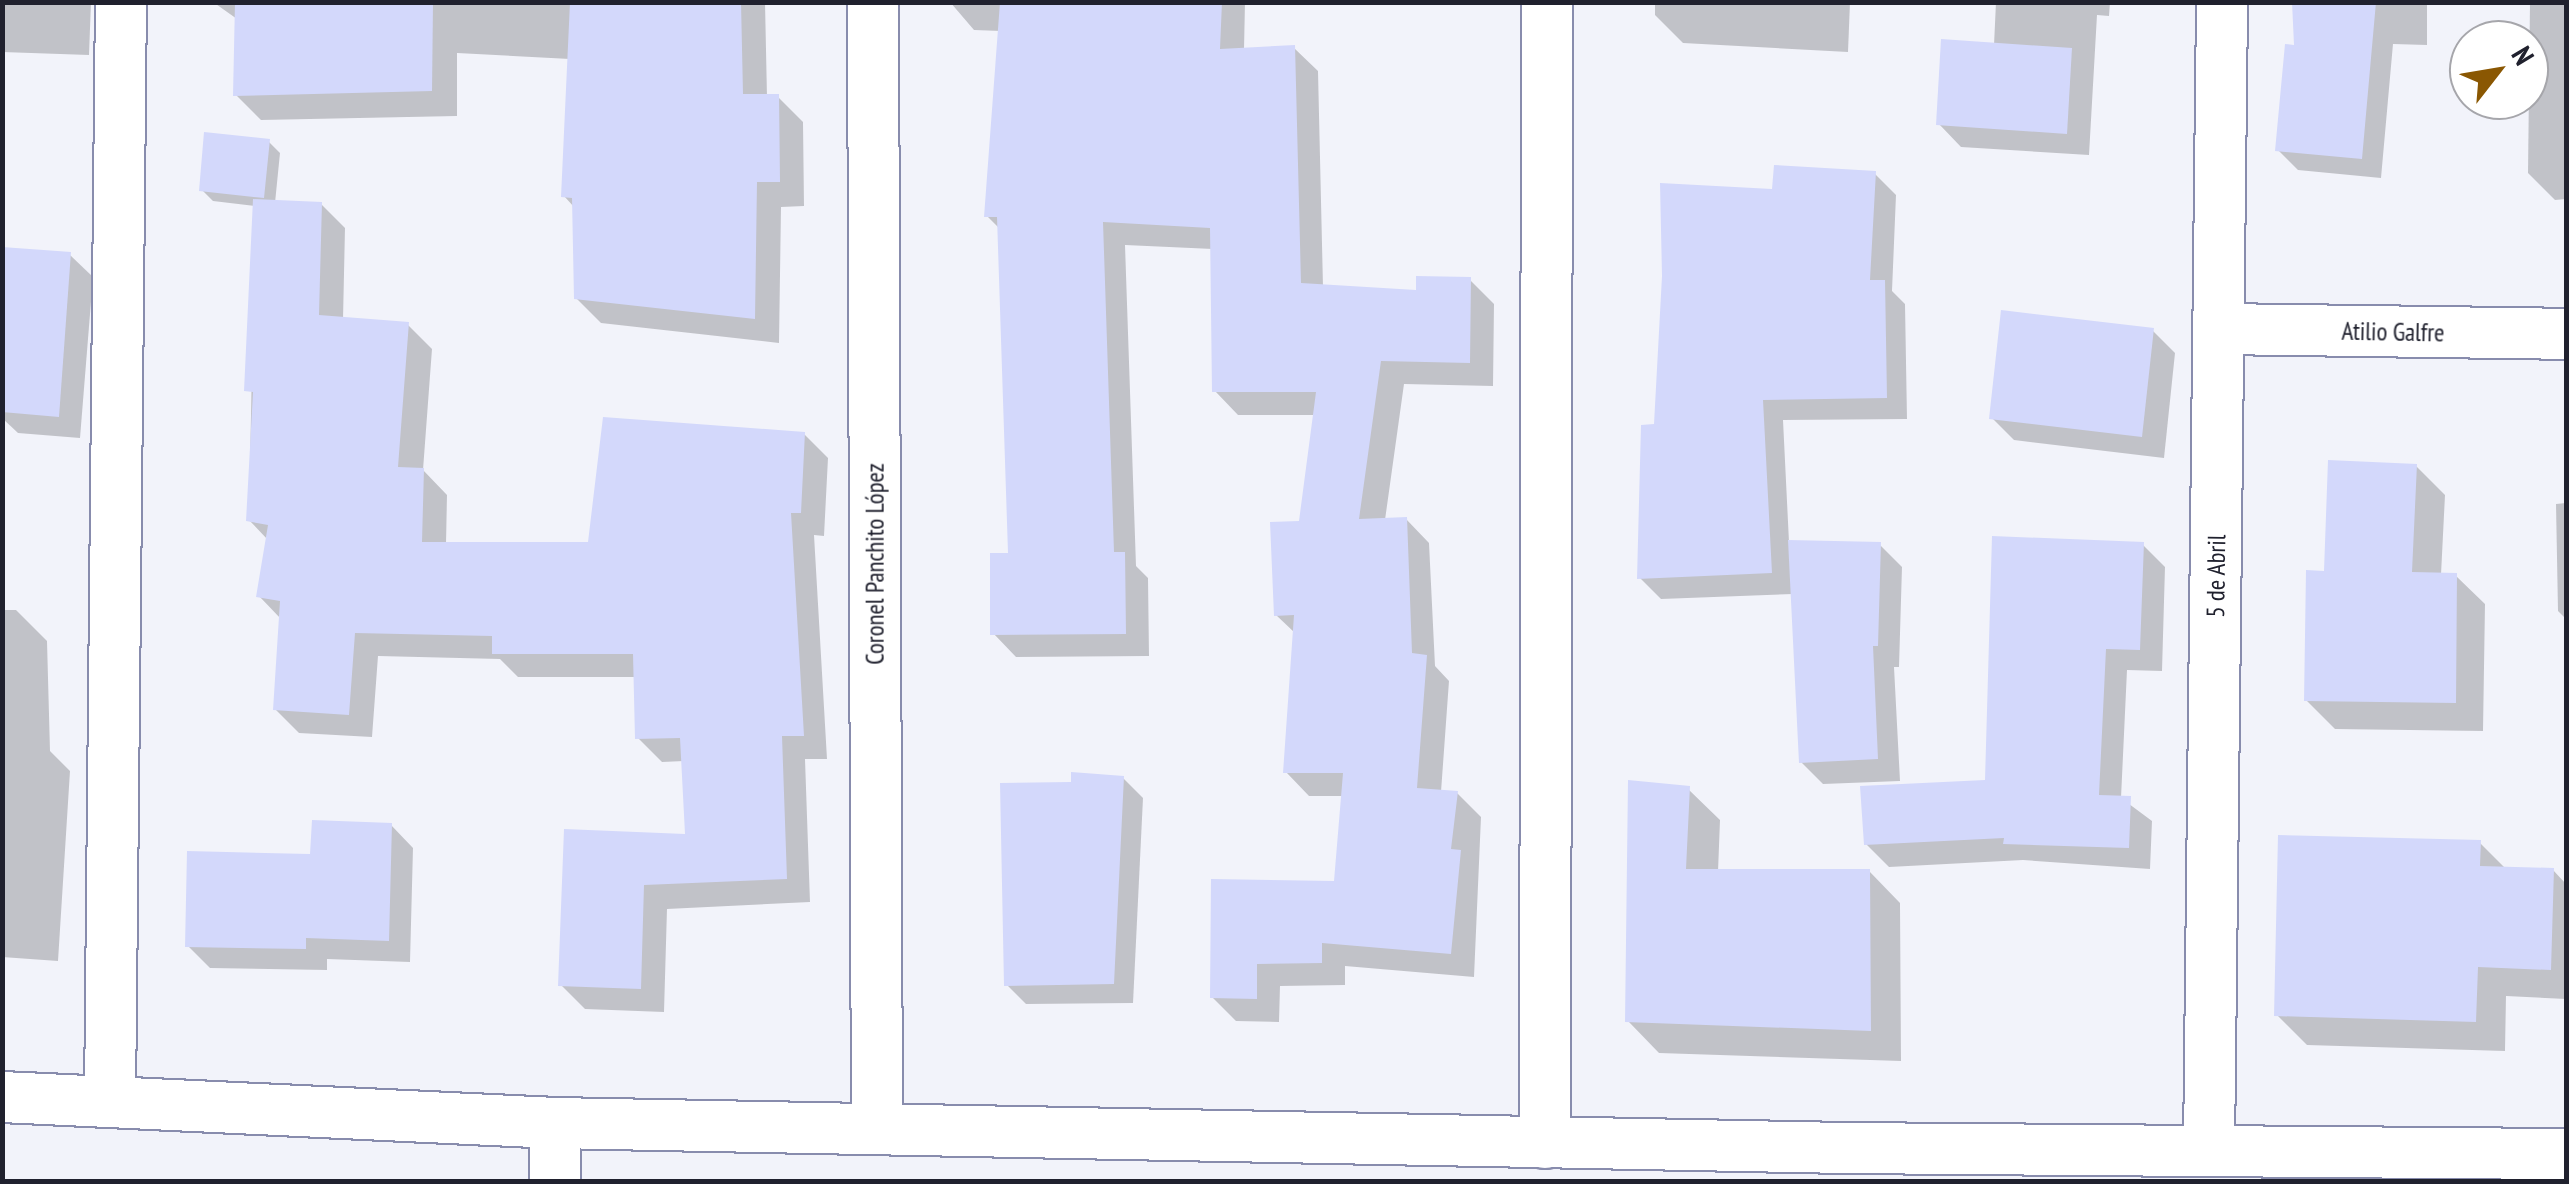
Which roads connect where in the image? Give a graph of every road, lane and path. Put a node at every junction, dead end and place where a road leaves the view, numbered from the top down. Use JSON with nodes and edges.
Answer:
{"nodes":[{"id":1,"x":121,"y":2,"type":"edge"},
{"id":2,"x":873,"y":2,"type":"edge"},
{"id":3,"x":1547,"y":2,"type":"edge"},
{"id":4,"x":2222,"y":2,"type":"edge"},
{"id":5,"x":2219,"y":329,"type":"junction"},
{"id":6,"x":2566,"y":334,"type":"edge"},
{"id":7,"x":2,"y":1098,"type":"edge"},
{"id":8,"x":110,"y":1100,"type":"junction"},
{"id":9,"x":556,"y":1123,"type":"junction"},
{"id":10,"x":877,"y":1126,"type":"junction"},
{"id":11,"x":1544,"y":1143,"type":"junction"},
{"id":12,"x":2209,"y":1150,"type":"junction"},
{"id":13,"x":2566,"y":1154,"type":"edge"},
{"id":14,"x":1843,"y":1165,"type":"edge"},
{"id":15,"x":555,"y":1182,"type":"edge"}],
"edges":[{"from":1,"to":8,"type":"street"},
{"from":2,"to":10,"type":"street","name":"Coronel Panchito López"},
{"from":3,"to":11,"type":"street"},
{"from":4,"to":5,"type":"street","name":"5 de Abril"},
{"from":5,"to":6,"type":"street","name":"Atilio Galfre"},
{"from":5,"to":12,"type":"street","name":"5 de Abril"},
{"from":7,"to":8,"type":"street"},
{"from":8,"to":9,"type":"street"},
{"from":9,"to":10,"type":"street"},
{"from":9,"to":15,"type":"street"},
{"from":10,"to":11,"type":"street"},
{"from":11,"to":14,"type":"street"},
{"from":12,"to":13,"type":"street"},
{"from":12,"to":14,"type":"street"}]}
